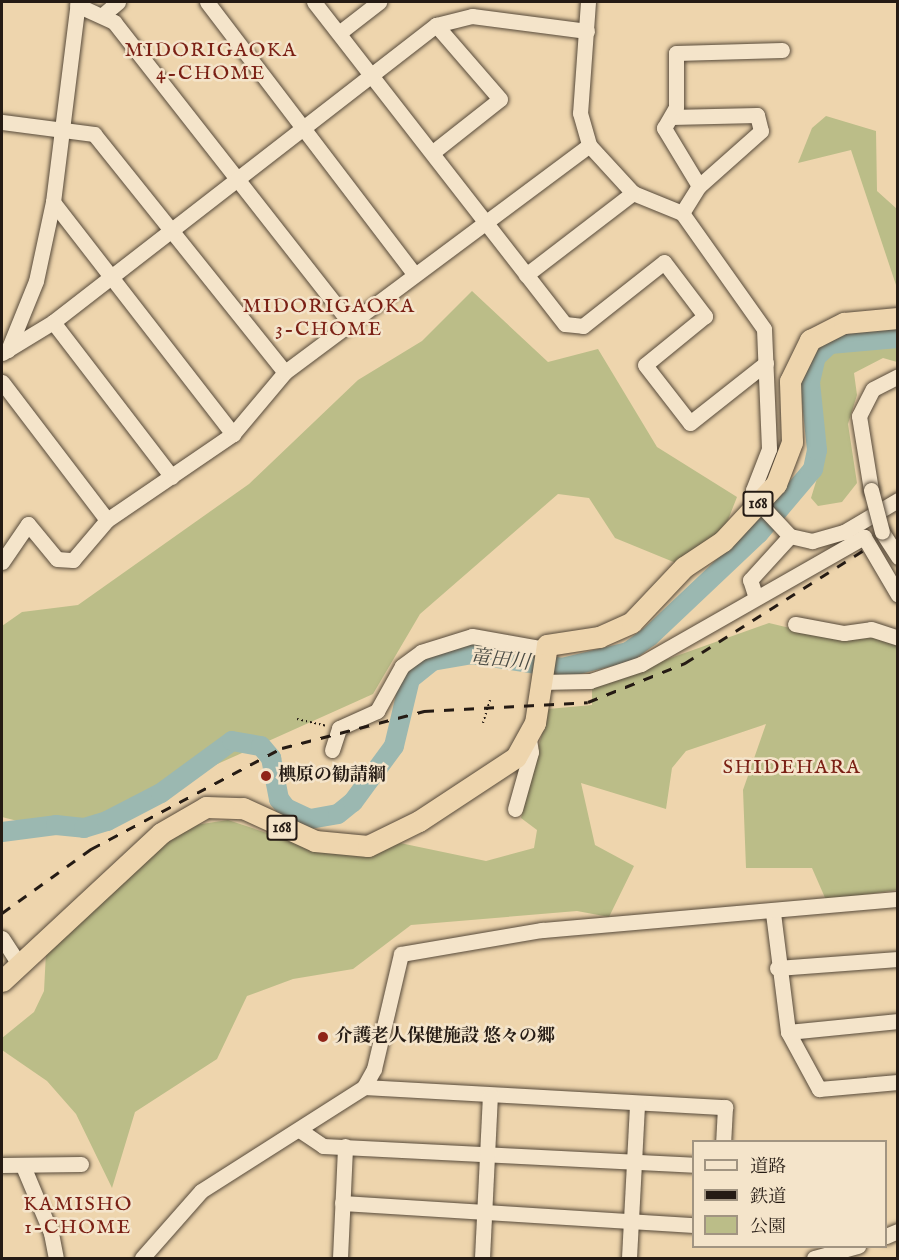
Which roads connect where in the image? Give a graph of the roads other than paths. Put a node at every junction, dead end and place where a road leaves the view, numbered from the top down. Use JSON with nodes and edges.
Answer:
{"nodes":[{"id":1,"x":118,"y":2,"type":"edge"},
{"id":2,"x":207,"y":2,"type":"edge"},
{"id":3,"x":314,"y":2,"type":"edge"},
{"id":4,"x":379,"y":2,"type":"edge"},
{"id":5,"x":588,"y":2,"type":"edge"},
{"id":6,"x":78,"y":3,"type":"edge"},
{"id":7,"x":105,"y":14,"type":"junction"},
{"id":8,"x":436,"y":25,"type":"junction"},
{"id":9,"x":586,"y":31,"type":"junction"},
{"id":10,"x":339,"y":33,"type":"junction"},
{"id":11,"x":782,"y":50,"type":"dead end"},
{"id":12,"x":372,"y":73,"type":"junction"},
{"id":13,"x":670,"y":117,"type":"junction"},
{"id":14,"x":2,"y":122,"type":"edge"},
{"id":15,"x":304,"y":126,"type":"junction"},
{"id":16,"x":64,"y":131,"type":"junction"},
{"id":17,"x":589,"y":145,"type":"junction"},
{"id":18,"x":433,"y":152,"type":"junction"},
{"id":19,"x":236,"y":179,"type":"junction"},
{"id":20,"x":699,"y":186,"type":"junction"},
{"id":21,"x":633,"y":193,"type":"junction"},
{"id":22,"x":53,"y":202,"type":"junction"},
{"id":23,"x":682,"y":213,"type":"junction"},
{"id":24,"x":486,"y":220,"type":"junction"},
{"id":25,"x":171,"y":229,"type":"junction"},
{"id":26,"x":414,"y":274,"type":"junction"},
{"id":27,"x":526,"y":274,"type":"junction"},
{"id":28,"x":112,"y":276,"type":"junction"},
{"id":29,"x":897,"y":318,"type":"edge"},
{"id":30,"x":53,"y":322,"type":"junction"},
{"id":31,"x":351,"y":324,"type":"junction"},
{"id":32,"x":4,"y":351,"type":"edge"},
{"id":33,"x":766,"y":363,"type":"junction"},
{"id":34,"x":285,"y":372,"type":"junction"},
{"id":35,"x":897,"y":376,"type":"edge"},
{"id":36,"x":2,"y":381,"type":"edge"},
{"id":37,"x":233,"y":434,"type":"junction"},
{"id":38,"x":172,"y":477,"type":"junction"},
{"id":39,"x":897,"y":500,"type":"edge"},
{"id":40,"x":762,"y":507,"type":"junction"},
{"id":41,"x":107,"y":520,"type":"junction"},
{"id":42,"x":787,"y":533,"type":"junction"},
{"id":43,"x":897,"y":557,"type":"edge"},
{"id":44,"x":2,"y":561,"type":"edge"},
{"id":45,"x":755,"y":595,"type":"junction"},
{"id":46,"x":897,"y":595,"type":"edge"},
{"id":47,"x":795,"y":624,"type":"dead end"},
{"id":48,"x":897,"y":638,"type":"edge"},
{"id":49,"x":544,"y":651,"type":"junction"},
{"id":50,"x":540,"y":678,"type":"junction"},
{"id":51,"x":529,"y":740,"type":"junction"},
{"id":52,"x":332,"y":750,"type":"dead end"},
{"id":53,"x":515,"y":809,"type":"dead end"},
{"id":54,"x":897,"y":898,"type":"edge"},
{"id":55,"x":773,"y":913,"type":"junction"},
{"id":56,"x":2,"y":940,"type":"edge"},
{"id":57,"x":897,"y":959,"type":"edge"},
{"id":58,"x":20,"y":966,"type":"junction"},
{"id":59,"x":777,"y":968,"type":"junction"},
{"id":60,"x":2,"y":981,"type":"edge"},
{"id":61,"x":897,"y":1022,"type":"edge"},
{"id":62,"x":788,"y":1032,"type":"junction"},
{"id":63,"x":897,"y":1082,"type":"edge"},
{"id":64,"x":364,"y":1087,"type":"junction"},
{"id":65,"x":490,"y":1095,"type":"junction"},
{"id":66,"x":637,"y":1103,"type":"junction"},
{"id":67,"x":301,"y":1131,"type":"junction"},
{"id":68,"x":723,"y":1140,"type":"edge"},
{"id":69,"x":345,"y":1146,"type":"junction"},
{"id":70,"x":487,"y":1154,"type":"junction"},
{"id":71,"x":634,"y":1162,"type":"junction"},
{"id":72,"x":81,"y":1164,"type":"dead end"},
{"id":73,"x":2,"y":1165,"type":"edge"},
{"id":74,"x":692,"y":1165,"type":"edge"},
{"id":75,"x":23,"y":1166,"type":"junction"},
{"id":76,"x":342,"y":1203,"type":"junction"},
{"id":77,"x":484,"y":1213,"type":"junction"},
{"id":78,"x":631,"y":1221,"type":"junction"},
{"id":79,"x":692,"y":1225,"type":"edge"},
{"id":80,"x":851,"y":1248,"type":"edge"},
{"id":81,"x":56,"y":1258,"type":"edge"},
{"id":82,"x":142,"y":1258,"type":"edge"},
{"id":83,"x":340,"y":1258,"type":"edge"},
{"id":84,"x":482,"y":1258,"type":"edge"},
{"id":85,"x":629,"y":1258,"type":"edge"},
{"id":86,"x":814,"y":1258,"type":"edge"}],
"edges":[{"from":1,"to":7,"type":"street"},
{"from":2,"to":15,"type":"street"},
{"from":3,"to":10,"type":"street"},
{"from":4,"to":10,"type":"street"},
{"from":5,"to":9,"type":"street"},
{"from":6,"to":7,"type":"street"},
{"from":6,"to":16,"type":"street"},
{"from":7,"to":19,"type":"street"},
{"from":8,"to":9,"type":"street"},
{"from":8,"to":12,"type":"street"},
{"from":8,"to":18,"type":"street"},
{"from":9,"to":17,"type":"street"},
{"from":10,"to":12,"type":"street"},
{"from":11,"to":13,"type":"street"},
{"from":12,"to":15,"type":"street"},
{"from":12,"to":18,"type":"street"},
{"from":13,"to":20,"type":"street"},
{"from":13,"to":20,"type":"street"},
{"from":14,"to":16,"type":"street"},
{"from":15,"to":19,"type":"street"},
{"from":15,"to":26,"type":"street"},
{"from":16,"to":22,"type":"street"},
{"from":16,"to":25,"type":"street"},
{"from":17,"to":21,"type":"street"},
{"from":17,"to":24,"type":"street"},
{"from":18,"to":24,"type":"street"},
{"from":19,"to":25,"type":"street"},
{"from":19,"to":31,"type":"street"},
{"from":20,"to":23,"type":"street"},
{"from":21,"to":23,"type":"street"},
{"from":21,"to":27,"type":"street"},
{"from":22,"to":28,"type":"street"},
{"from":22,"to":32,"type":"street"},
{"from":23,"to":33,"type":"street"},
{"from":24,"to":26,"type":"street"},
{"from":24,"to":27,"type":"street"},
{"from":25,"to":28,"type":"street"},
{"from":25,"to":34,"type":"street"},
{"from":26,"to":31,"type":"street"},
{"from":27,"to":33,"type":"street"},
{"from":28,"to":30,"type":"street"},
{"from":28,"to":37,"type":"street"},
{"from":29,"to":40,"type":"highway","number":"168"},
{"from":30,"to":32,"type":"street"},
{"from":30,"to":38,"type":"street"},
{"from":31,"to":34,"type":"street"},
{"from":33,"to":40,"type":"street"},
{"from":34,"to":37,"type":"street"},
{"from":35,"to":43,"type":"street","bridge":true},
{"from":36,"to":41,"type":"street"},
{"from":37,"to":38,"type":"street"},
{"from":38,"to":41,"type":"street"},
{"from":39,"to":42,"type":"street"},
{"from":40,"to":42,"type":"street"},
{"from":40,"to":49,"type":"highway","number":"168"},
{"from":41,"to":44,"type":"street"},
{"from":42,"to":45,"type":"street"},
{"from":45,"to":46,"type":"street"},
{"from":45,"to":50,"type":"street"},
{"from":47,"to":48,"type":"street"},
{"from":49,"to":50,"type":"highway"},
{"from":49,"to":52,"type":"street"},
{"from":50,"to":51,"type":"highway"},
{"from":51,"to":53,"type":"street"},
{"from":51,"to":58,"type":"highway","number":"168"},
{"from":54,"to":55,"type":"street"},
{"from":55,"to":59,"type":"street"},
{"from":55,"to":64,"type":"street"},
{"from":56,"to":58,"type":"street"},
{"from":57,"to":59,"type":"street"},
{"from":58,"to":60,"type":"highway","number":"168"},
{"from":59,"to":62,"type":"street"},
{"from":61,"to":62,"type":"street"},
{"from":62,"to":63,"type":"street"},
{"from":64,"to":65,"type":"street"},
{"from":64,"to":67,"type":"street"},
{"from":65,"to":66,"type":"street"},
{"from":65,"to":70,"type":"street"},
{"from":66,"to":68,"type":"street"},
{"from":66,"to":71,"type":"street"},
{"from":67,"to":69,"type":"street"},
{"from":67,"to":82,"type":"street"},
{"from":69,"to":70,"type":"street"},
{"from":69,"to":76,"type":"street"},
{"from":70,"to":71,"type":"street"},
{"from":70,"to":77,"type":"street"},
{"from":71,"to":74,"type":"street"},
{"from":71,"to":78,"type":"street"},
{"from":72,"to":75,"type":"street"},
{"from":73,"to":75,"type":"street"},
{"from":75,"to":81,"type":"street"},
{"from":76,"to":77,"type":"street"},
{"from":76,"to":83,"type":"street"},
{"from":77,"to":78,"type":"street"},
{"from":77,"to":84,"type":"street"},
{"from":78,"to":79,"type":"street"},
{"from":78,"to":85,"type":"street"},
{"from":80,"to":86,"type":"street"}]}
